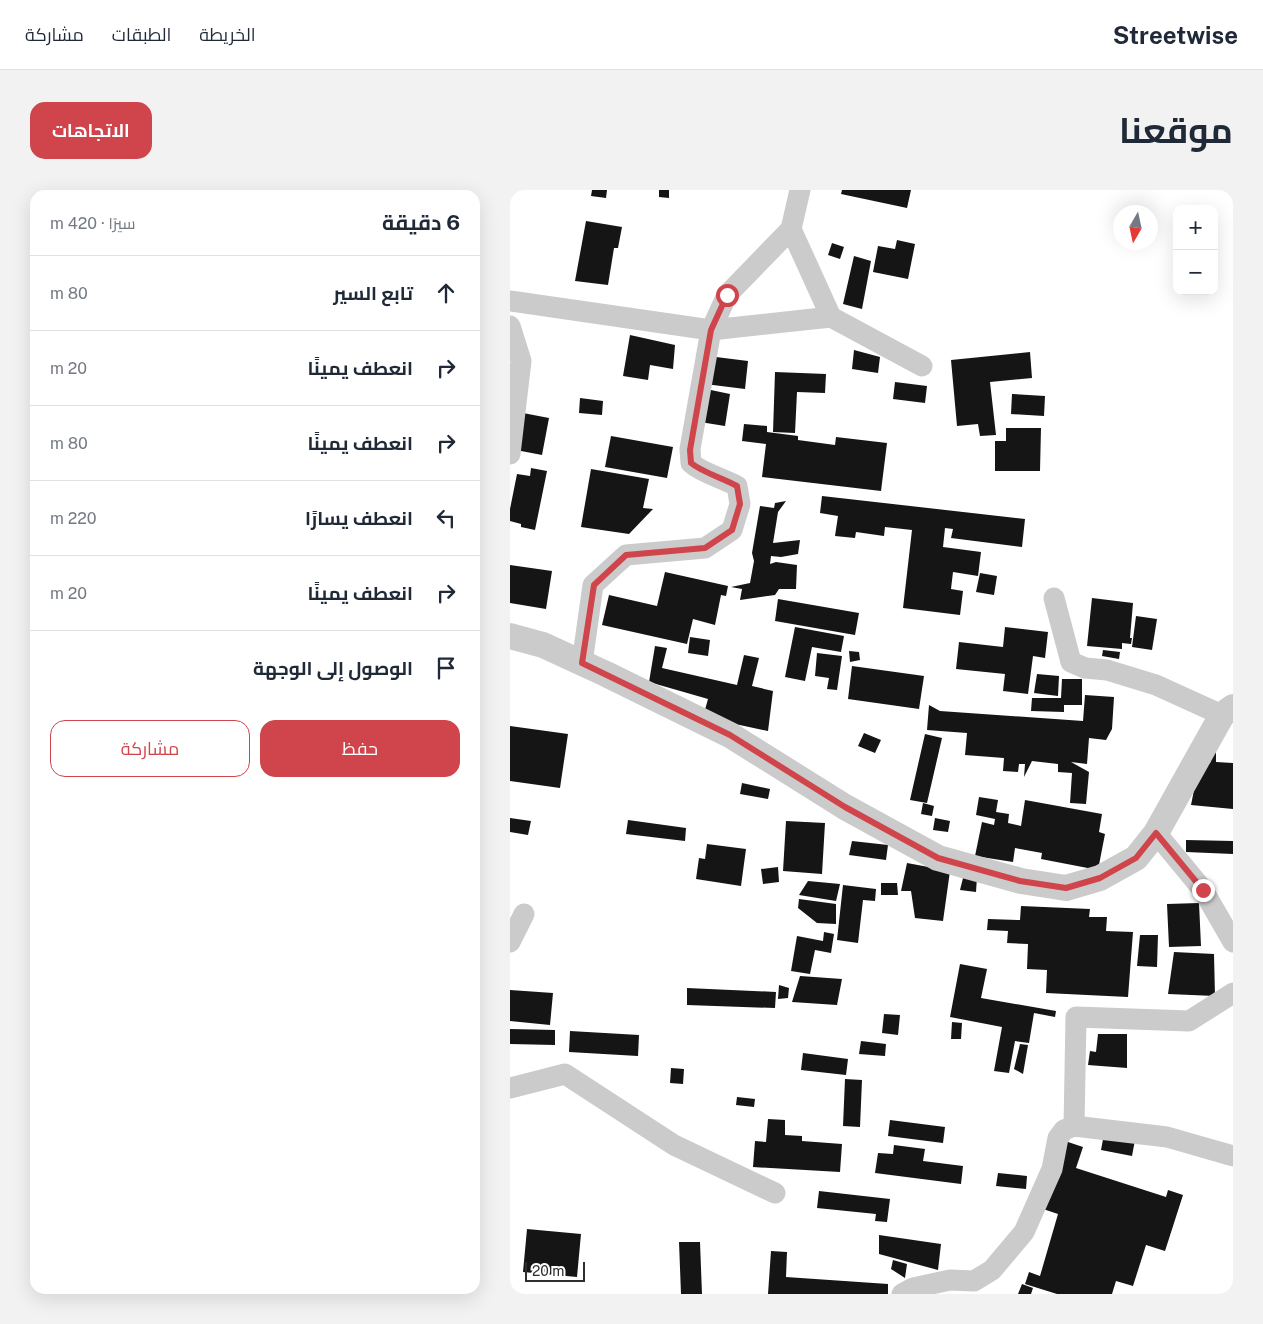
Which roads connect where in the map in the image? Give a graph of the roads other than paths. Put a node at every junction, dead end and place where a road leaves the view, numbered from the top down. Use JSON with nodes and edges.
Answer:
{"nodes":[{"id":1,"x":800,"y":190,"type":"edge"},
{"id":2,"x":791,"y":229,"type":"junction"},
{"id":3,"x":510,"y":301,"type":"edge"},
{"id":4,"x":831,"y":317,"type":"junction"},
{"id":5,"x":510,"y":326,"type":"edge"},
{"id":6,"x":711,"y":330,"type":"junction"},
{"id":7,"x":922,"y":366,"type":"dead end"},
{"id":8,"x":510,"y":454,"type":"edge"},
{"id":9,"x":1054,"y":598,"type":"dead end"},
{"id":10,"x":510,"y":636,"type":"edge"},
{"id":11,"x":582,"y":663,"type":"junction"},
{"id":12,"x":1228,"y":711,"type":"edge"},
{"id":13,"x":1156,"y":833,"type":"junction"},
{"id":14,"x":524,"y":914,"type":"dead end"},
{"id":15,"x":510,"y":942,"type":"edge"},
{"id":16,"x":1233,"y":942,"type":"edge"},
{"id":17,"x":1233,"y":993,"type":"edge"},
{"id":18,"x":510,"y":1088,"type":"edge"},
{"id":19,"x":1074,"y":1126,"type":"junction"},
{"id":20,"x":1233,"y":1156,"type":"edge"},
{"id":21,"x":775,"y":1193,"type":"dead end"},
{"id":22,"x":902,"y":1294,"type":"edge"}],
"edges":[{"from":1,"to":2,"type":"street"},
{"from":2,"to":4,"type":"street"},
{"from":2,"to":6,"type":"street"},
{"from":3,"to":6,"type":"street"},
{"from":4,"to":6,"type":"street"},
{"from":4,"to":7,"type":"street"},
{"from":5,"to":8,"type":"street"},
{"from":6,"to":11,"type":"street"},
{"from":9,"to":12,"type":"street"},
{"from":10,"to":11,"type":"street"},
{"from":11,"to":13,"type":"street"},
{"from":12,"to":13,"type":"street"},
{"from":13,"to":16,"type":"street"},
{"from":14,"to":15,"type":"street"},
{"from":17,"to":19,"type":"street"},
{"from":18,"to":21,"type":"street"},
{"from":19,"to":20,"type":"street"},
{"from":19,"to":22,"type":"street"}]}
